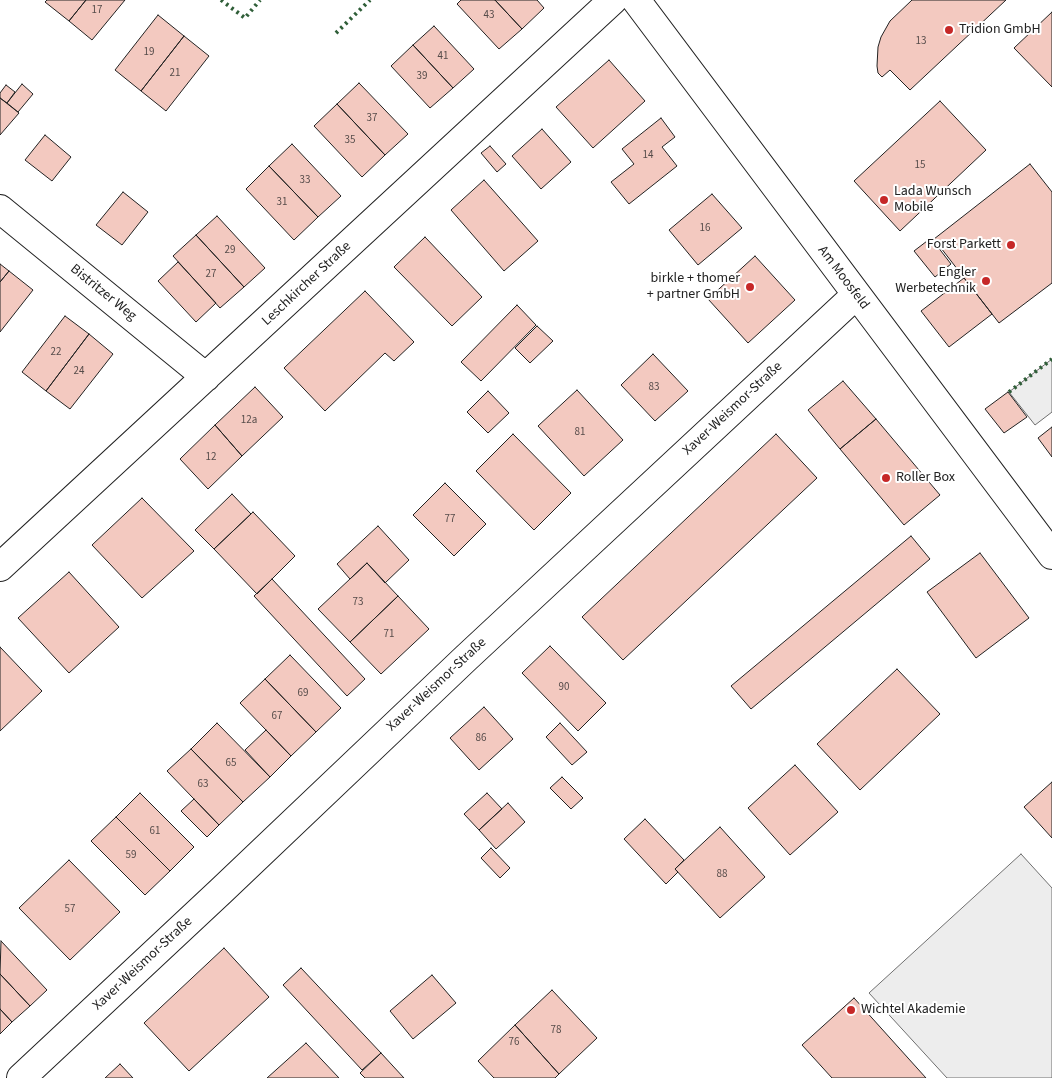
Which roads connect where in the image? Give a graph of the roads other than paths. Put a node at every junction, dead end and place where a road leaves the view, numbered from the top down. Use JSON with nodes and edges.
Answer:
{"nodes":[{"id":1,"x":614,"y":0,"type":"edge"},
{"id":2,"x":636,"y":0,"type":"edge"},
{"id":3,"x":0,"y":209,"type":"edge"},
{"id":4,"x":856,"y":295,"type":"junction"},
{"id":5,"x":206,"y":377,"type":"junction"},
{"id":6,"x":1052,"y":555,"type":"edge"},
{"id":7,"x":0,"y":567,"type":"edge"},
{"id":8,"x":21,"y":1078,"type":"edge"}],
"edges":[{"from":1,"to":5,"type":"street","name":"Leschkircher Straße"},
{"from":2,"to":4,"type":"street","name":"Am Moosfeld"},
{"from":3,"to":5,"type":"street","name":"Bistritzer Weg"},
{"from":4,"to":6,"type":"street","name":"Am Moosfeld"},
{"from":4,"to":8,"type":"street","name":"Xaver-Weismor-Straße"},
{"from":5,"to":7,"type":"street","name":"Leschkircher Straße"}]}
